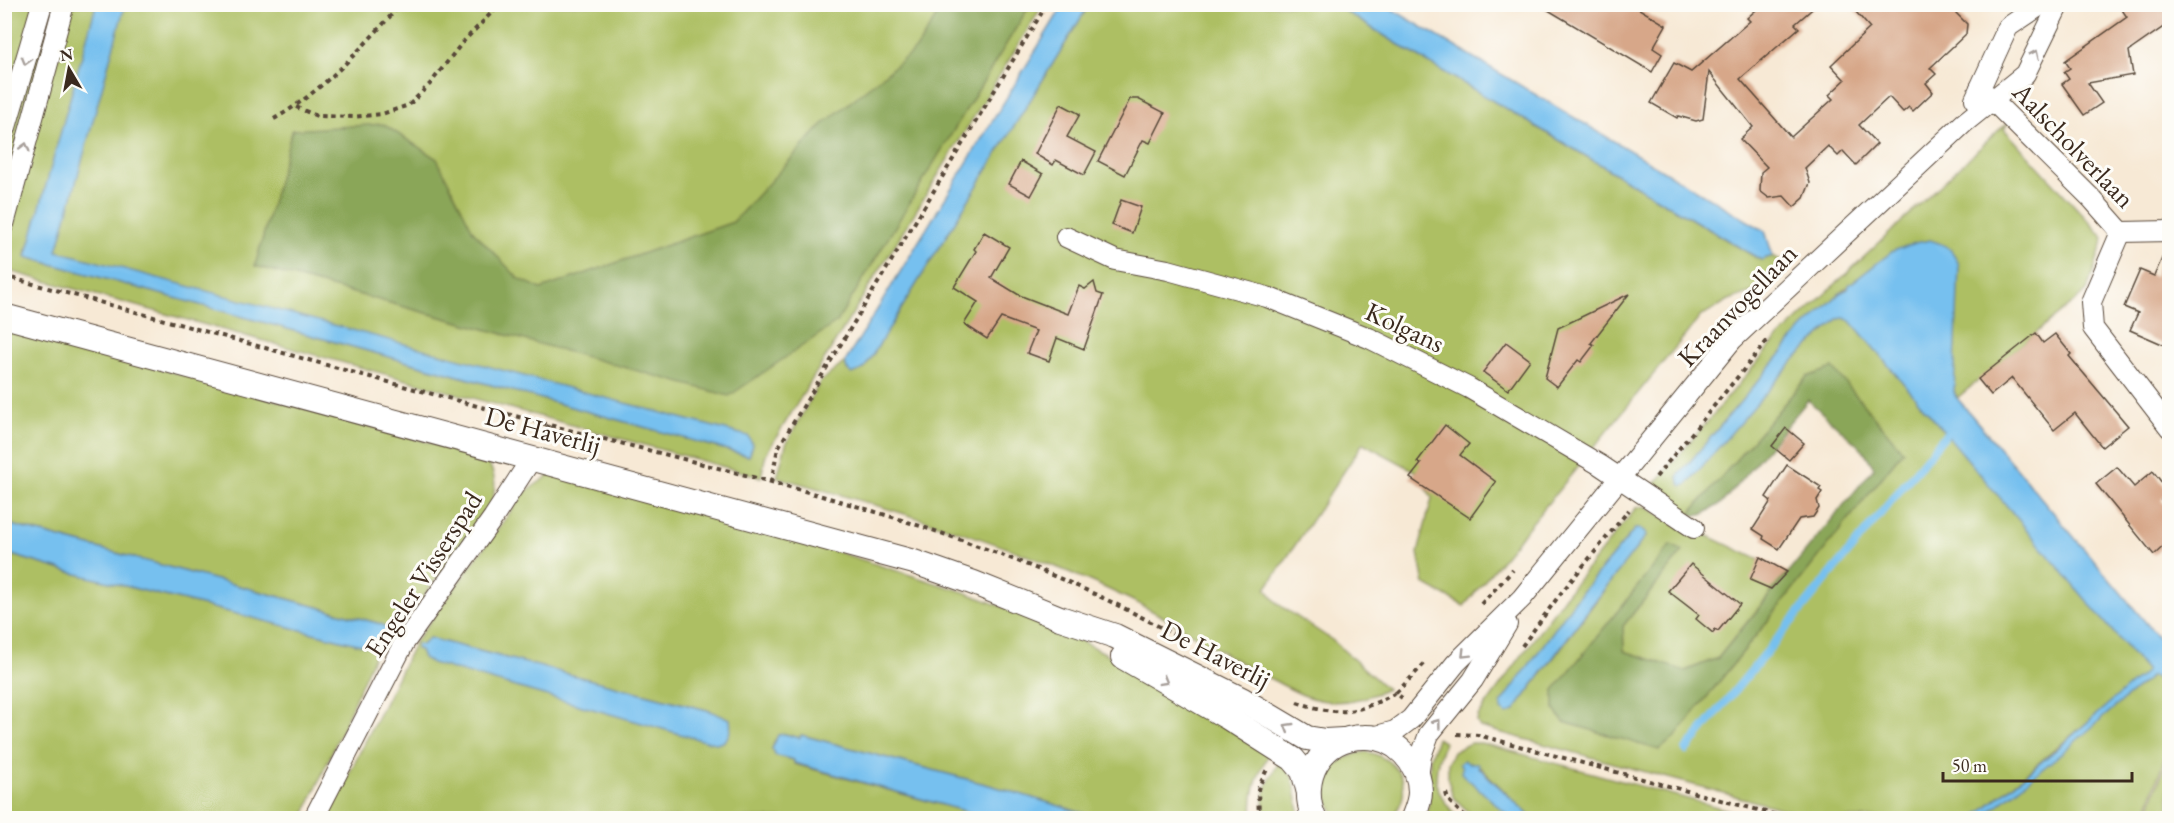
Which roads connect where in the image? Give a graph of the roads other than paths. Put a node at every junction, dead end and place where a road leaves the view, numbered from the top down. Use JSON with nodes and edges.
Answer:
{"nodes":[{"id":1,"x":42,"y":4,"type":"edge"},
{"id":2,"x":64,"y":4,"type":"edge"},
{"id":3,"x":2059,"y":4,"type":"edge"},
{"id":4,"x":2037,"y":6,"type":"edge"},
{"id":5,"x":2049,"y":24,"type":"junction"},
{"id":6,"x":1986,"y":94,"type":"junction"},
{"id":7,"x":4,"y":135,"type":"edge"},
{"id":8,"x":4,"y":224,"type":"edge"},
{"id":9,"x":2169,"y":231,"type":"edge"},
{"id":10,"x":2121,"y":232,"type":"junction"},
{"id":11,"x":1066,"y":237,"type":"dead end"},
{"id":12,"x":4,"y":316,"type":"edge"},
{"id":13,"x":2169,"y":428,"type":"edge"},
{"id":14,"x":532,"y":458,"type":"junction"},
{"id":15,"x":1620,"y":479,"type":"junction"},
{"id":16,"x":1694,"y":528,"type":"dead end"},
{"id":17,"x":1522,"y":598,"type":"junction"},
{"id":18,"x":1060,"y":618,"type":"junction"},
{"id":19,"x":1373,"y":737,"type":"junction"},
{"id":20,"x":1343,"y":740,"type":"junction"},
{"id":21,"x":1418,"y":777,"type":"junction"},
{"id":22,"x":1308,"y":789,"type":"junction"},
{"id":23,"x":1417,"y":814,"type":"edge"},
{"id":24,"x":314,"y":819,"type":"edge"},
{"id":25,"x":1314,"y":819,"type":"edge"}],
"edges":[{"from":1,"to":7,"type":"street","one_way":true},
{"from":8,"to":2,"type":"street","one_way":true},
{"from":3,"to":5,"type":"street","name":"Kraanvogellaan"},
{"from":4,"to":5,"type":"street"},
{"from":4,"to":6,"type":"street","name":"Kraanvogellaan"},
{"from":6,"to":5,"type":"street","name":"Kraanvogellaan","one_way":true},
{"from":6,"to":10,"type":"street","name":"Aalscholverlaan"},
{"from":6,"to":15,"type":"street","name":"Kraanvogellaan"},
{"from":9,"to":10,"type":"street","name":"Aalscholverlaan"},
{"from":10,"to":13,"type":"street"},
{"from":11,"to":15,"type":"street","name":"Kolgans"},
{"from":12,"to":14,"type":"street","name":"De Haverlij"},
{"from":14,"to":18,"type":"street","name":"De Haverlij"},
{"from":14,"to":24,"type":"street","name":"Engeler Visserspad"},
{"from":15,"to":16,"type":"street","name":"Kolgans"},
{"from":15,"to":17,"type":"street","name":"Kraanvogellaan"},
{"from":17,"to":19,"type":"street","name":"Kraanvogellaan","one_way":true},
{"from":21,"to":17,"type":"street","name":"Kraanvogellaan","one_way":true},
{"from":20,"to":18,"type":"street","name":"De Haverlij","one_way":true},
{"from":18,"to":22,"type":"street","name":"De Haverlij","one_way":true},
{"from":19,"to":20,"type":"street","name":"De Haverlij"},
{"from":19,"to":21,"type":"street"},
{"from":20,"to":22,"type":"street"},
{"from":21,"to":23,"type":"street"},
{"from":22,"to":25,"type":"street","name":"De Haverlij"}]}
